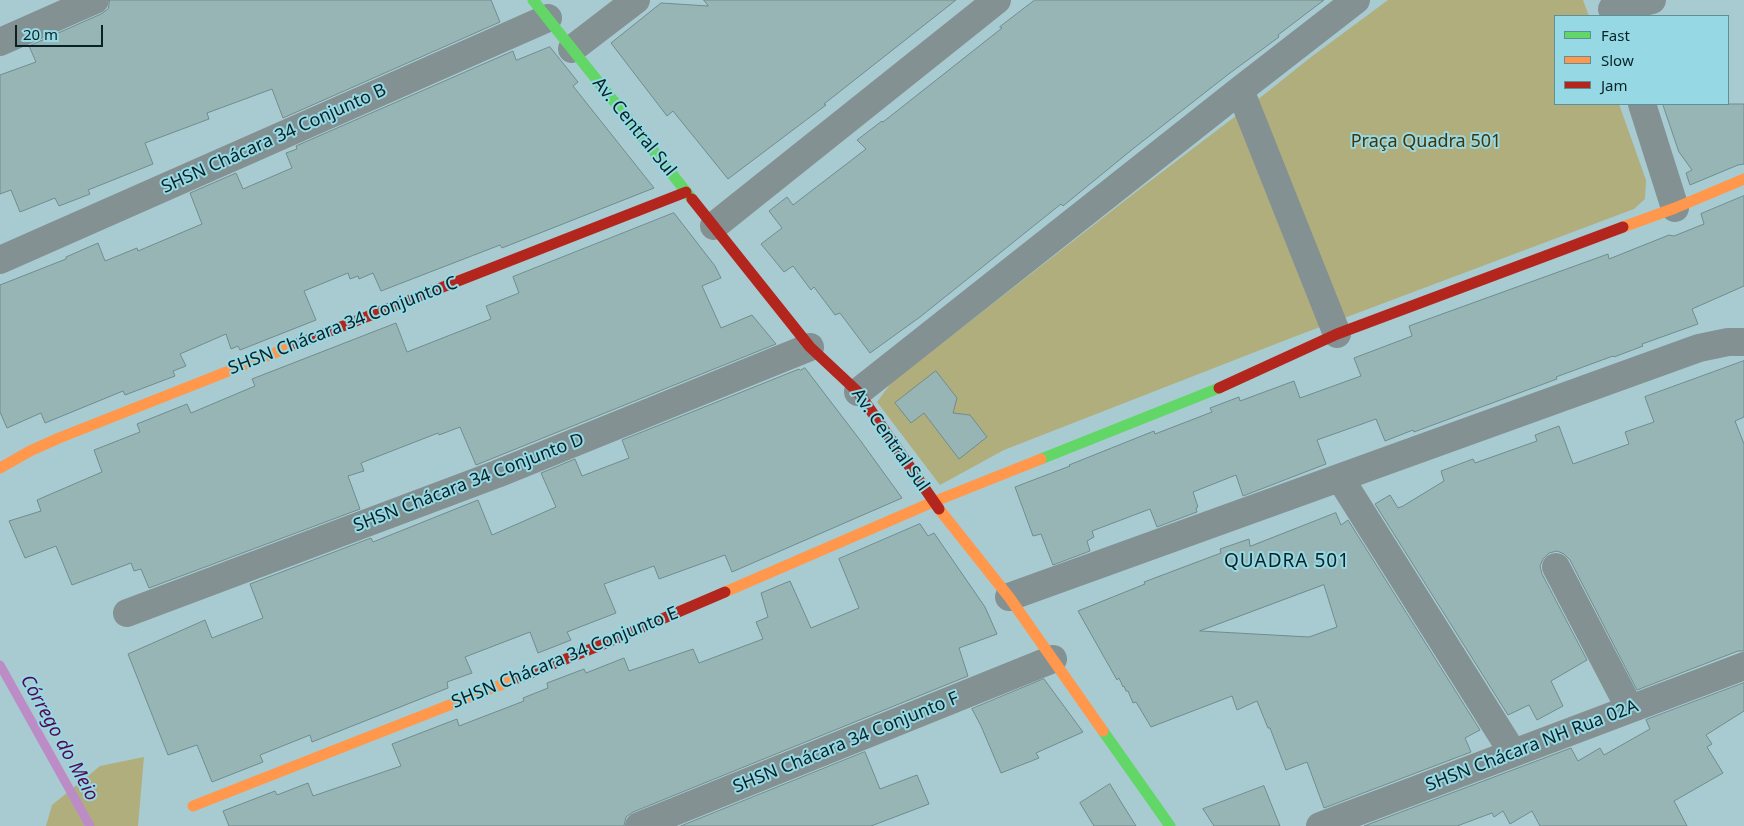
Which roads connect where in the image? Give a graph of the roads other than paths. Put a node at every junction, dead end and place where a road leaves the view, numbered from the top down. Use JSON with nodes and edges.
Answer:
{"nodes":[{"id":1,"x":95,"y":0,"type":"edge"},
{"id":2,"x":636,"y":0,"type":"edge"},
{"id":3,"x":997,"y":0,"type":"edge"},
{"id":4,"x":1356,"y":0,"type":"edge"},
{"id":5,"x":1652,"y":0,"type":"edge"},
{"id":6,"x":541,"y":9,"type":"edge"},
{"id":7,"x":1612,"y":9,"type":"edge"},
{"id":8,"x":0,"y":42,"type":"edge"},
{"id":9,"x":572,"y":49,"type":"junction"},
{"id":10,"x":1240,"y":90,"type":"junction"},
{"id":11,"x":1642,"y":105,"type":"edge"},
{"id":12,"x":1744,"y":179,"type":"edge"},
{"id":13,"x":686,"y":192,"type":"junction"},
{"id":14,"x":1675,"y":208,"type":"junction"},
{"id":15,"x":714,"y":226,"type":"junction"},
{"id":16,"x":0,"y":260,"type":"edge"},
{"id":17,"x":1337,"y":334,"type":"junction"},
{"id":18,"x":1744,"y":342,"type":"edge"},
{"id":19,"x":810,"y":347,"type":"junction"},
{"id":20,"x":858,"y":392,"type":"junction"},
{"id":21,"x":1,"y":467,"type":"edge"},
{"id":22,"x":1340,"y":478,"type":"junction"},
{"id":23,"x":933,"y":502,"type":"junction"},
{"id":24,"x":1556,"y":567,"type":"dead end"},
{"id":25,"x":1009,"y":597,"type":"junction"},
{"id":26,"x":127,"y":613,"type":"dead end"},
{"id":27,"x":1053,"y":659,"type":"junction"},
{"id":28,"x":1744,"y":666,"type":"edge"},
{"id":29,"x":1630,"y":709,"type":"junction"},
{"id":30,"x":1513,"y":753,"type":"junction"},
{"id":31,"x":193,"y":806,"type":"dead end"},
{"id":32,"x":639,"y":826,"type":"edge"},
{"id":33,"x":1170,"y":826,"type":"edge"},
{"id":34,"x":1320,"y":826,"type":"edge"}],
"edges":[{"from":1,"to":8,"type":"street"},
{"from":2,"to":9,"type":"street"},
{"from":3,"to":15,"type":"street"},
{"from":4,"to":10,"type":"street"},
{"from":5,"to":7,"type":"street"},
{"from":6,"to":9,"type":"street","name":"Av. Central Sul"},
{"from":6,"to":16,"type":"street","name":"SHSN Chácara 34 Conjunto B"},
{"from":9,"to":13,"type":"street","name":"Av. Central Sul"},
{"from":10,"to":17,"type":"street"},
{"from":10,"to":20,"type":"street"},
{"from":11,"to":14,"type":"street"},
{"from":12,"to":14,"type":"street","name":"SHSN Chácara 34 Conjunto E"},
{"from":13,"to":15,"type":"street","name":"Av. Central Sul"},
{"from":13,"to":21,"type":"street","name":"SHSN Chácara 34 Conjunto C"},
{"from":14,"to":17,"type":"street","name":"SHSN Chácara 34 Conjunto E"},
{"from":15,"to":19,"type":"street","name":"Av. Central Sul"},
{"from":17,"to":23,"type":"street","name":"SHSN Chácara 34 Conjunto E"},
{"from":18,"to":22,"type":"street"},
{"from":19,"to":20,"type":"street","name":"Av. Central Sul"},
{"from":19,"to":26,"type":"street","name":"SHSN Chácara 34 Conjunto D"},
{"from":20,"to":23,"type":"street","name":"Av. Central Sul"},
{"from":22,"to":25,"type":"street"},
{"from":22,"to":30,"type":"street"},
{"from":23,"to":25,"type":"street","name":"Av. Central Sul"},
{"from":23,"to":31,"type":"street","name":"SHSN Chácara 34 Conjunto E"},
{"from":24,"to":29,"type":"street"},
{"from":25,"to":27,"type":"street","name":"Av. Central Sul"},
{"from":27,"to":32,"type":"street","name":"SHSN Chácara 34 Conjunto F"},
{"from":27,"to":33,"type":"street","name":"Av. Central Sul"},
{"from":28,"to":29,"type":"street","name":"SHSN Chácara NH Rua 02A"},
{"from":29,"to":30,"type":"street","name":"SHSN Chácara NH Rua 02A"},
{"from":30,"to":34,"type":"street","name":"SHSN Chácara NH Rua 02A"}]}
